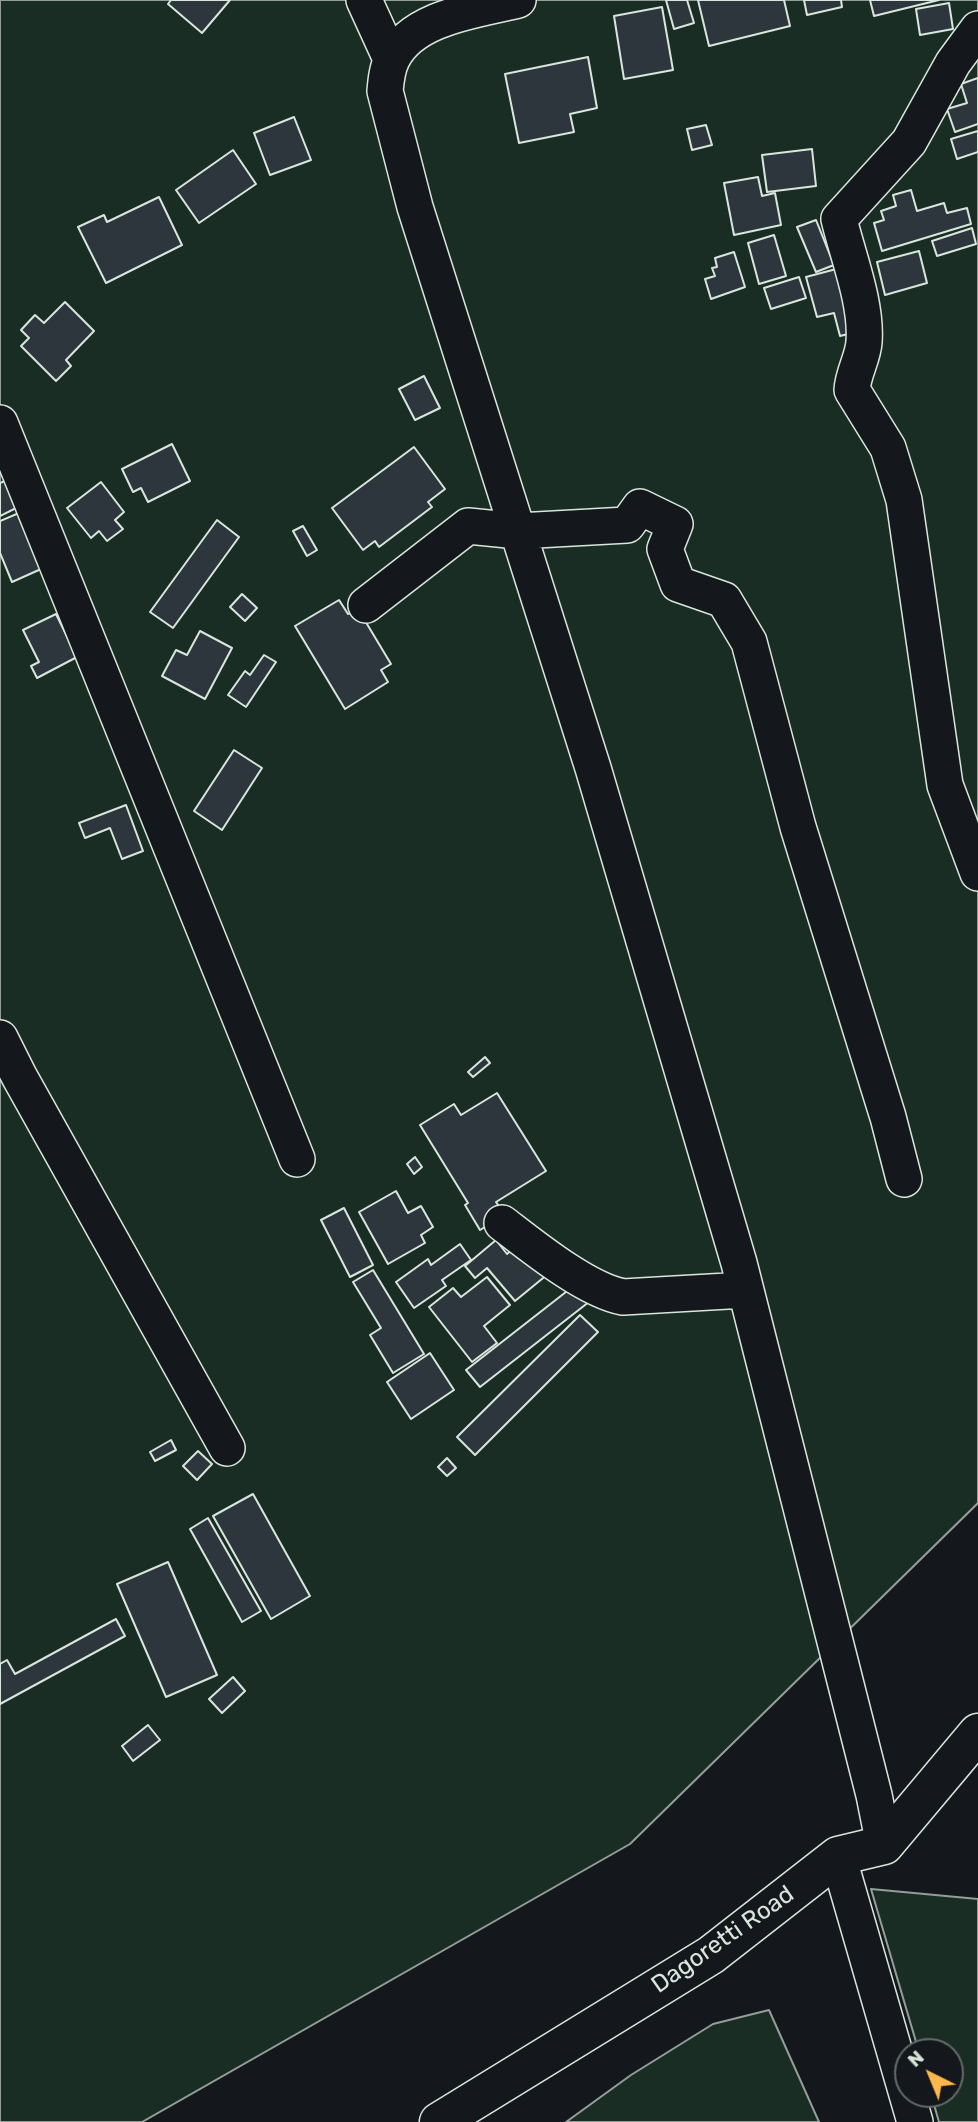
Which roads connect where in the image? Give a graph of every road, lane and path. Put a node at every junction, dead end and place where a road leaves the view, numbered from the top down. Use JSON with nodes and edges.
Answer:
{"nodes":[{"id":1,"x":364,"y":0,"type":"edge"},
{"id":2,"x":518,"y":0,"type":"edge"},
{"id":3,"x":978,"y":29,"type":"edge"},
{"id":4,"x":391,"y":60,"type":"junction"},
{"id":5,"x":0,"y":423,"type":"edge"},
{"id":6,"x":518,"y":531,"type":"junction"},
{"id":7,"x":366,"y":606,"type":"dead end"},
{"id":8,"x":978,"y":873,"type":"edge"},
{"id":9,"x":0,"y":1038,"type":"edge"},
{"id":10,"x":297,"y":1159,"type":"dead end"},
{"id":11,"x":904,"y":1179,"type":"dead end"},
{"id":12,"x":502,"y":1223,"type":"dead end"},
{"id":13,"x":745,"y":1290,"type":"junction"},
{"id":14,"x":227,"y":1448,"type":"dead end"},
{"id":15,"x":978,"y":1733,"type":"edge"},
{"id":16,"x":884,"y":1845,"type":"junction"},
{"id":17,"x":838,"y":1856,"type":"junction"},
{"id":18,"x":439,"y":2122,"type":"edge"},
{"id":19,"x":915,"y":2122,"type":"edge"}],
"edges":[{"from":1,"to":4,"type":"street"},
{"from":2,"to":4,"type":"street"},
{"from":3,"to":8,"type":"street"},
{"from":4,"to":6,"type":"street"},
{"from":5,"to":10,"type":"street"},
{"from":6,"to":7,"type":"street"},
{"from":6,"to":11,"type":"street"},
{"from":6,"to":13,"type":"street"},
{"from":9,"to":14,"type":"street"},
{"from":12,"to":13,"type":"street"},
{"from":13,"to":16,"type":"street"},
{"from":15,"to":16,"type":"main road"},
{"from":16,"to":17,"type":"main road","name":"Dagoretti Road"},
{"from":17,"to":18,"type":"main road","name":"Dagoretti Road"},
{"from":17,"to":19,"type":"street"}]}
